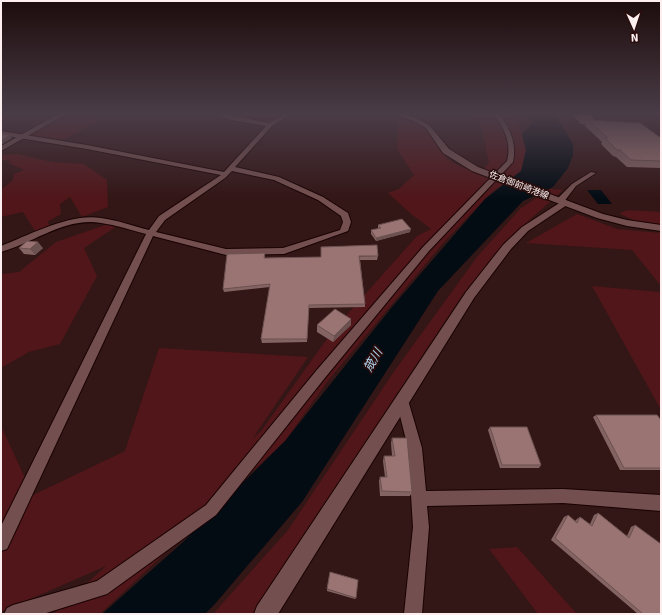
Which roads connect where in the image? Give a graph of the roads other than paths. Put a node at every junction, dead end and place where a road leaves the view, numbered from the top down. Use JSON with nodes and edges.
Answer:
{"nodes":[{"id":1,"x":13,"y":142,"type":"edge"},
{"id":2,"x":55,"y":142,"type":"edge"},
{"id":3,"x":255,"y":142,"type":"edge"},
{"id":4,"x":439,"y":142,"type":"edge"},
{"id":5,"x":512,"y":142,"type":"edge"},
{"id":6,"x":1,"y":149,"type":"edge"},
{"id":7,"x":229,"y":172,"type":"junction"},
{"id":8,"x":593,"y":173,"type":"dead end"},
{"id":9,"x":497,"y":177,"type":"junction"},
{"id":10,"x":562,"y":202,"type":"junction"},
{"id":11,"x":661,"y":228,"type":"edge"},
{"id":12,"x":151,"y":232,"type":"junction"},
{"id":13,"x":1,"y":249,"type":"edge"},
{"id":14,"x":402,"y":400,"type":"junction"},
{"id":15,"x":419,"y":499,"type":"junction"},
{"id":16,"x":661,"y":503,"type":"edge"},
{"id":17,"x":1,"y":543,"type":"edge"},
{"id":18,"x":13,"y":614,"type":"edge"},
{"id":19,"x":265,"y":614,"type":"edge"},
{"id":20,"x":413,"y":614,"type":"edge"}],
"edges":[{"from":1,"to":6,"type":"street"},
{"from":2,"to":7,"type":"street"},
{"from":3,"to":7,"type":"street"},
{"from":4,"to":9,"type":"street","name":"佐倉御前崎港線"},
{"from":5,"to":9,"type":"street"},
{"from":7,"to":12,"type":"street"},
{"from":7,"to":12,"type":"street"},
{"from":8,"to":10,"type":"street"},
{"from":9,"to":10,"type":"street","name":"佐倉御前崎港線"},
{"from":9,"to":18,"type":"street"},
{"from":10,"to":11,"type":"street","name":"佐倉御前崎港線"},
{"from":10,"to":14,"type":"street"},
{"from":12,"to":13,"type":"street"},
{"from":12,"to":17,"type":"street"},
{"from":14,"to":15,"type":"street"},
{"from":14,"to":19,"type":"street"},
{"from":15,"to":16,"type":"street"},
{"from":15,"to":20,"type":"street"}]}
